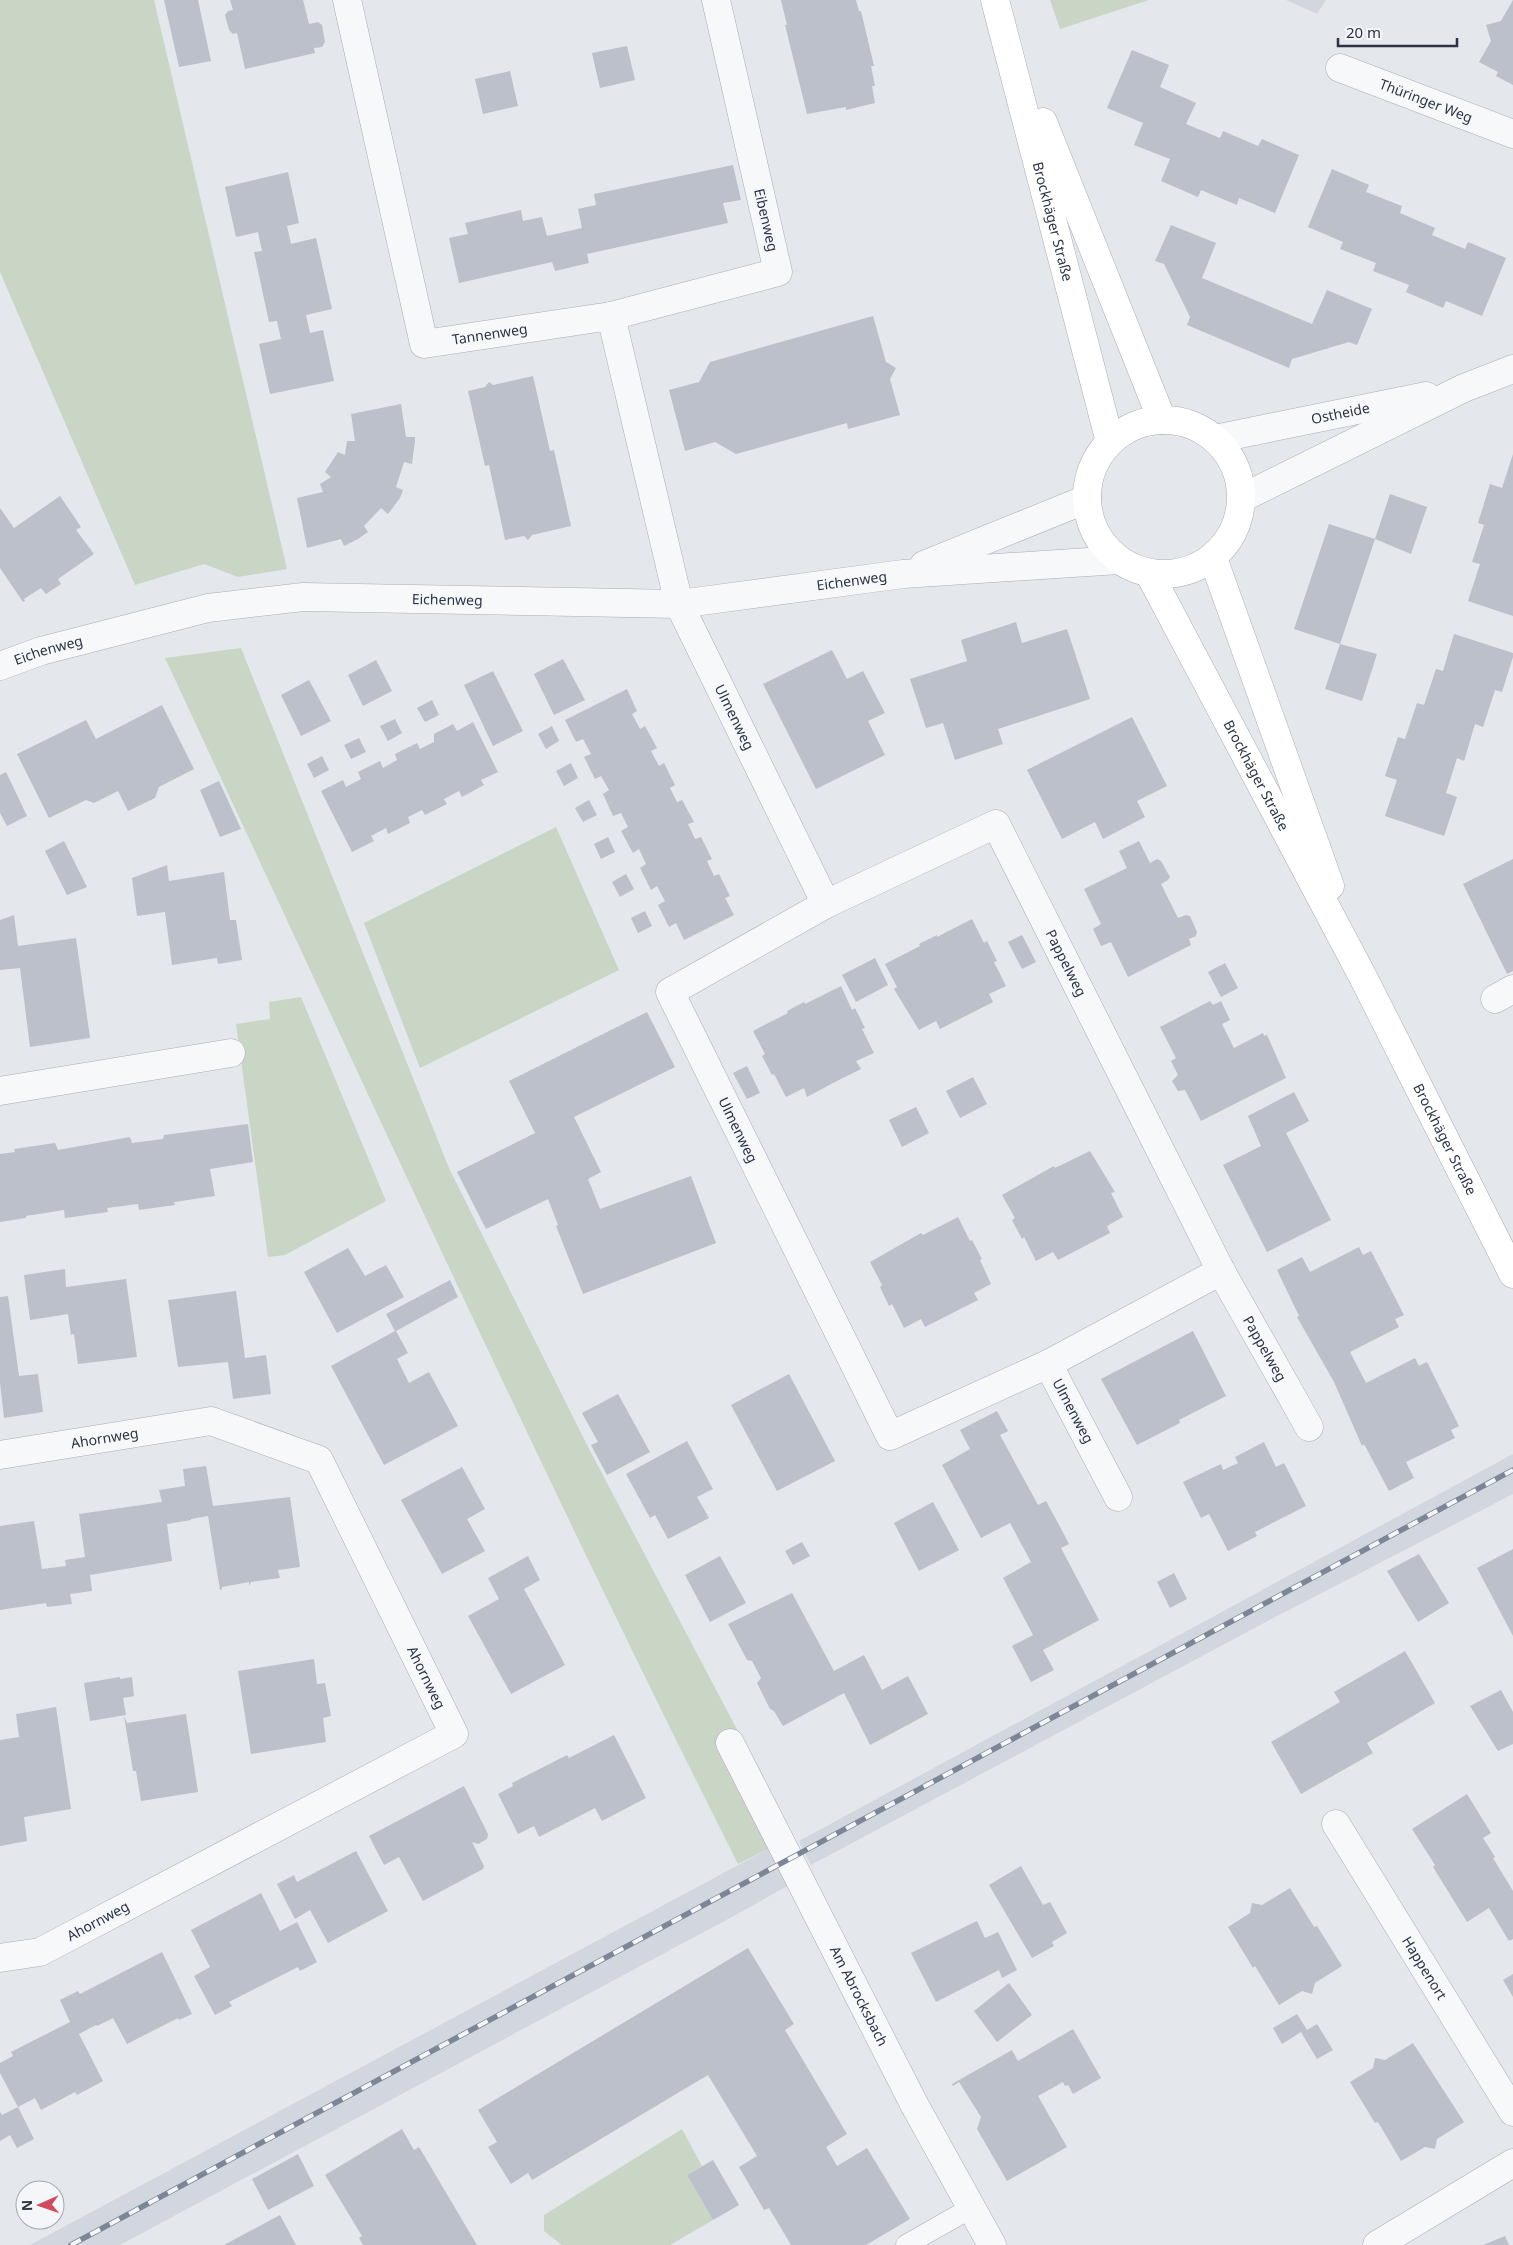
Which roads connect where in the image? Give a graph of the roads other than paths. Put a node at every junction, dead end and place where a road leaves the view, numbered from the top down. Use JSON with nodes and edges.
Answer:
{"nodes":[{"id":1,"x":347,"y":0,"type":"edge"},
{"id":2,"x":716,"y":0,"type":"edge"},
{"id":3,"x":997,"y":0,"type":"edge"},
{"id":4,"x":1340,"y":68,"type":"dead end"},
{"id":5,"x":1513,"y":134,"type":"edge"},
{"id":6,"x":611,"y":316,"type":"junction"},
{"id":7,"x":1513,"y":369,"type":"edge"},
{"id":8,"x":1464,"y":388,"type":"junction"},
{"id":9,"x":1162,"y":420,"type":"junction"},
{"id":10,"x":1215,"y":439,"type":"junction"},
{"id":11,"x":1110,"y":442,"type":"junction"},
{"id":12,"x":1242,"y":498,"type":"junction"},
{"id":13,"x":1087,"y":499,"type":"junction"},
{"id":14,"x":1213,"y":558,"type":"junction"},
{"id":15,"x":1119,"y":560,"type":"junction"},
{"id":16,"x":1148,"y":573,"type":"junction"},
{"id":17,"x":903,"y":574,"type":"junction"},
{"id":18,"x":679,"y":604,"type":"junction"},
{"id":19,"x":0,"y":666,"type":"edge"},
{"id":20,"x":826,"y":904,"type":"junction"},
{"id":21,"x":1363,"y":977,"type":"junction"},
{"id":22,"x":231,"y":1053,"type":"dead end"},
{"id":23,"x":0,"y":1092,"type":"edge"},
{"id":24,"x":1221,"y":1271,"type":"junction"},
{"id":25,"x":1513,"y":1274,"type":"edge"},
{"id":26,"x":1048,"y":1364,"type":"junction"},
{"id":27,"x":1309,"y":1427,"type":"dead end"},
{"id":28,"x":0,"y":1455,"type":"edge"},
{"id":29,"x":1118,"y":1497,"type":"dead end"},
{"id":30,"x":730,"y":1744,"type":"dead end"},
{"id":31,"x":1336,"y":1824,"type":"dead end"},
{"id":32,"x":0,"y":1958,"type":"edge"},
{"id":33,"x":1513,"y":2112,"type":"edge"},
{"id":34,"x":1513,"y":2164,"type":"edge"},
{"id":35,"x":971,"y":2208,"type":"junction"},
{"id":36,"x":906,"y":2245,"type":"edge"},
{"id":37,"x":992,"y":2245,"type":"edge"},
{"id":38,"x":1377,"y":2245,"type":"edge"}],
"edges":[{"from":1,"to":6,"type":"street","name":"Tannenweg"},
{"from":2,"to":6,"type":"street","name":"Eibenweg"},
{"from":3,"to":9,"type":"street","name":"Brockhäger Straße"},
{"from":3,"to":11,"type":"street","name":"Brockhäger Straße"},
{"from":4,"to":5,"type":"street","name":"Thüringer Weg"},
{"from":6,"to":18,"type":"street"},
{"from":7,"to":8,"type":"street","name":"Ostheide"},
{"from":8,"to":10,"type":"street","name":"Ostheide"},
{"from":8,"to":12,"type":"street","name":"Ostheide"},
{"from":9,"to":10,"type":"street"},
{"from":9,"to":11,"type":"street"},
{"from":10,"to":12,"type":"street"},
{"from":11,"to":13,"type":"street"},
{"from":12,"to":14,"type":"street"},
{"from":13,"to":15,"type":"street"},
{"from":13,"to":17,"type":"street","name":"Eichenweg"},
{"from":14,"to":16,"type":"street"},
{"from":14,"to":21,"type":"street","name":"Brockhäger Straße"},
{"from":15,"to":16,"type":"street"},
{"from":15,"to":17,"type":"street","name":"Eichenweg"},
{"from":16,"to":21,"type":"street","name":"Brockhäger Straße"},
{"from":17,"to":18,"type":"street","name":"Eichenweg"},
{"from":18,"to":19,"type":"street","name":"Eichenweg"},
{"from":18,"to":20,"type":"street","name":"Ulmenweg"},
{"from":20,"to":24,"type":"street","name":"Pappelweg"},
{"from":20,"to":26,"type":"street","name":"Ulmenweg"},
{"from":21,"to":25,"type":"street","name":"Brockhäger Straße"},
{"from":22,"to":23,"type":"street"},
{"from":24,"to":26,"type":"street"},
{"from":24,"to":27,"type":"street","name":"Pappelweg"},
{"from":26,"to":29,"type":"street","name":"Ulmenweg"},
{"from":28,"to":32,"type":"street","name":"Ahornweg"},
{"from":30,"to":35,"type":"street","name":"Am Abrocksbach"},
{"from":31,"to":33,"type":"street","name":"Happenort"},
{"from":34,"to":38,"type":"street"},
{"from":35,"to":36,"type":"lane"},
{"from":35,"to":37,"type":"street","name":"Am Abrocksbach"}]}
